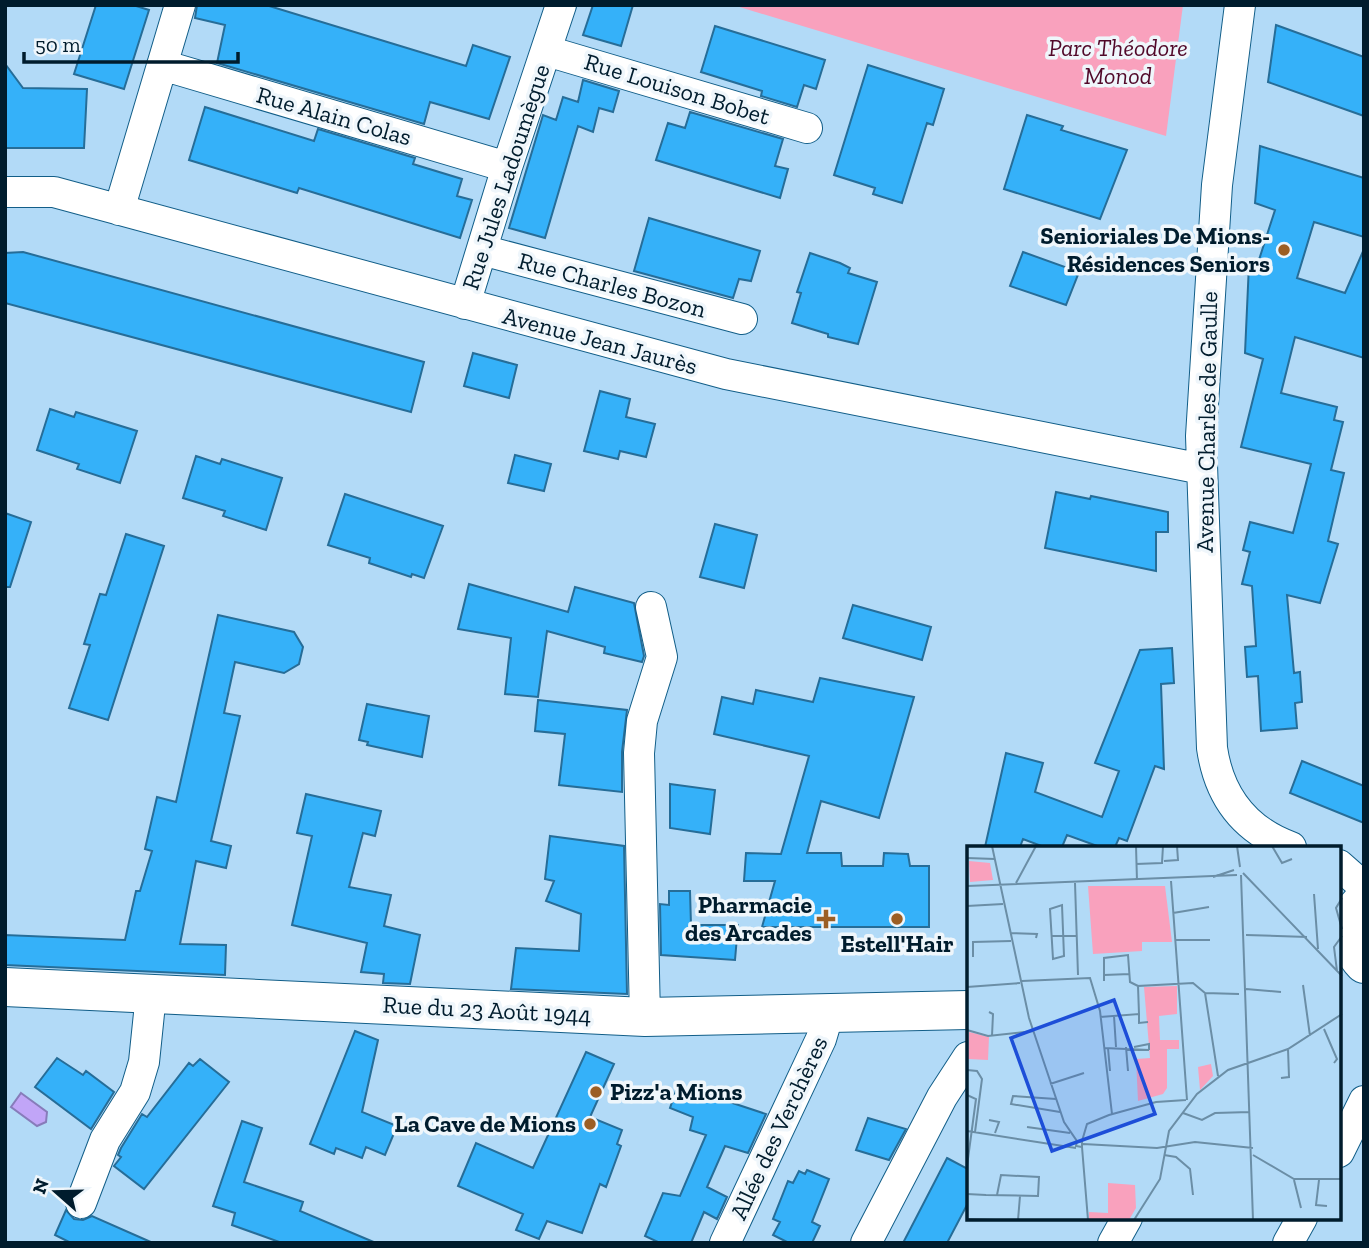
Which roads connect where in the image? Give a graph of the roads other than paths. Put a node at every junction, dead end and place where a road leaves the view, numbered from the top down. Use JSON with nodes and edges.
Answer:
{"nodes":[{"id":1,"x":180,"y":5,"type":"edge"},
{"id":2,"x":561,"y":5,"type":"edge"},
{"id":3,"x":1240,"y":5,"type":"edge"},
{"id":4,"x":547,"y":51,"type":"junction"},
{"id":5,"x":162,"y":65,"type":"junction"},
{"id":6,"x":807,"y":128,"type":"dead end"},
{"id":7,"x":507,"y":167,"type":"junction"},
{"id":8,"x":5,"y":192,"type":"edge"},
{"id":9,"x":119,"y":210,"type":"junction"},
{"id":10,"x":482,"y":250,"type":"junction"},
{"id":11,"x":465,"y":304,"type":"junction"},
{"id":12,"x":742,"y":319,"type":"dead end"},
{"id":13,"x":1202,"y":469,"type":"junction"},
{"id":14,"x":651,"y":607,"type":"dead end"},
{"id":15,"x":1289,"y":846,"type":"edge"},
{"id":16,"x":1341,"y":867,"type":"edge"},
{"id":17,"x":1364,"y":887,"type":"edge"},
{"id":18,"x":1364,"y":900,"type":"edge"},
{"id":19,"x":1352,"y":954,"type":"edge"},
{"id":20,"x":6,"y":993,"type":"edge"},
{"id":21,"x":151,"y":994,"type":"junction"},
{"id":22,"x":967,"y":1010,"type":"edge"},
{"id":23,"x":829,"y":1012,"type":"junction"},
{"id":24,"x":645,"y":1017,"type":"junction"},
{"id":25,"x":967,"y":1059,"type":"edge"},
{"id":26,"x":1364,"y":1101,"type":"edge"},
{"id":27,"x":1341,"y":1148,"type":"edge"},
{"id":28,"x":81,"y":1203,"type":"dead end"},
{"id":29,"x":1125,"y":1220,"type":"edge"},
{"id":30,"x":1301,"y":1220,"type":"edge"},
{"id":31,"x":725,"y":1243,"type":"edge"},
{"id":32,"x":866,"y":1243,"type":"edge"},
{"id":33,"x":1113,"y":1243,"type":"edge"},
{"id":34,"x":1288,"y":1243,"type":"edge"}],
"edges":[{"from":1,"to":5,"type":"street"},
{"from":2,"to":4,"type":"street","name":"Rue Jules Ladoumègue"},
{"from":3,"to":13,"type":"street","name":"Avenue Charles de Gaulle"},
{"from":4,"to":6,"type":"street","name":"Rue Louison Bobet"},
{"from":4,"to":7,"type":"street","name":"Rue Jules Ladoumègue"},
{"from":5,"to":7,"type":"street","name":"Rue Alain Colas"},
{"from":5,"to":9,"type":"street"},
{"from":7,"to":10,"type":"street","name":"Rue Jules Ladoumègue"},
{"from":8,"to":9,"type":"street","name":"Avenue Jean Jaurès"},
{"from":9,"to":11,"type":"street","name":"Avenue Jean Jaurès"},
{"from":10,"to":11,"type":"street","name":"Rue Jules Ladoumègue"},
{"from":10,"to":12,"type":"street","name":"Rue Charles Bozon"},
{"from":11,"to":13,"type":"street","name":"Avenue Jean Jaurès"},
{"from":13,"to":15,"type":"street","name":"Avenue Charles de Gaulle"},
{"from":14,"to":24,"type":"street"},
{"from":16,"to":17,"type":"street"},
{"from":18,"to":19,"type":"main road"},
{"from":20,"to":21,"type":"main road","name":"Rue du 23 Août 1944"},
{"from":21,"to":24,"type":"main road","name":"Rue du 23 Août 1944"},
{"from":21,"to":28,"type":"street"},
{"from":22,"to":23,"type":"main road","name":"Rue du 23 Août 1944"},
{"from":23,"to":24,"type":"main road","name":"Rue du 23 Août 1944"},
{"from":23,"to":31,"type":"street","name":"Allée des Verchères"},
{"from":25,"to":32,"type":"street"},
{"from":26,"to":27,"type":"street"},
{"from":29,"to":33,"type":"street"},
{"from":30,"to":34,"type":"street"}]}
